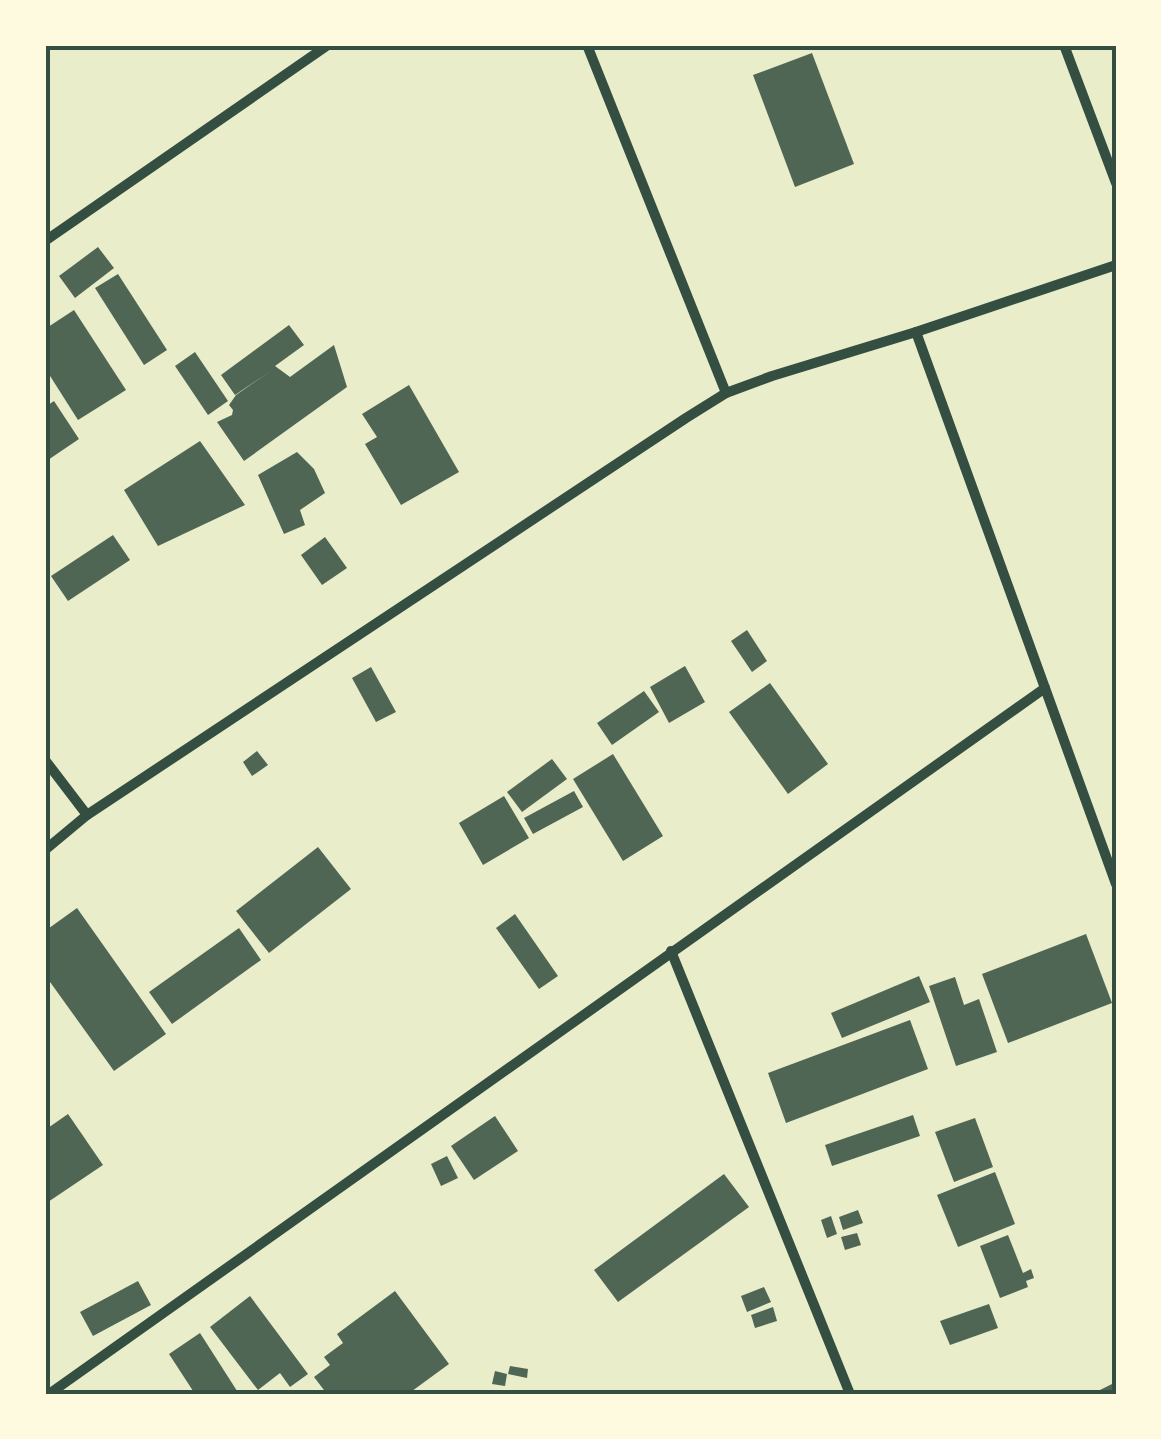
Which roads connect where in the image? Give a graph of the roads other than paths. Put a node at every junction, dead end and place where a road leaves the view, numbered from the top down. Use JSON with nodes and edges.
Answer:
{"nodes":[{"id":1,"x":328,"y":45,"type":"edge"},
{"id":2,"x":587,"y":45,"type":"edge"},
{"id":3,"x":1064,"y":45,"type":"edge"},
{"id":4,"x":1116,"y":183,"type":"edge"},
{"id":5,"x":45,"y":240,"type":"edge"},
{"id":6,"x":1116,"y":265,"type":"edge"},
{"id":7,"x":916,"y":332,"type":"junction"},
{"id":8,"x":726,"y":393,"type":"junction"},
{"id":9,"x":1045,"y":688,"type":"junction"},
{"id":10,"x":45,"y":760,"type":"edge"},
{"id":11,"x":87,"y":815,"type":"junction"},
{"id":12,"x":45,"y":850,"type":"edge"},
{"id":13,"x":1116,"y":884,"type":"edge"},
{"id":14,"x":671,"y":951,"type":"junction"},
{"id":15,"x":49,"y":1394,"type":"edge"},
{"id":16,"x":850,"y":1394,"type":"edge"}],
"edges":[{"from":1,"to":5,"type":"street"},
{"from":2,"to":8,"type":"street"},
{"from":3,"to":4,"type":"street"},
{"from":6,"to":7,"type":"street"},
{"from":7,"to":8,"type":"street"},
{"from":7,"to":9,"type":"street"},
{"from":8,"to":11,"type":"street"},
{"from":9,"to":13,"type":"street"},
{"from":9,"to":14,"type":"street"},
{"from":10,"to":11,"type":"street"},
{"from":11,"to":12,"type":"street"},
{"from":14,"to":15,"type":"street"},
{"from":14,"to":16,"type":"street"}]}
